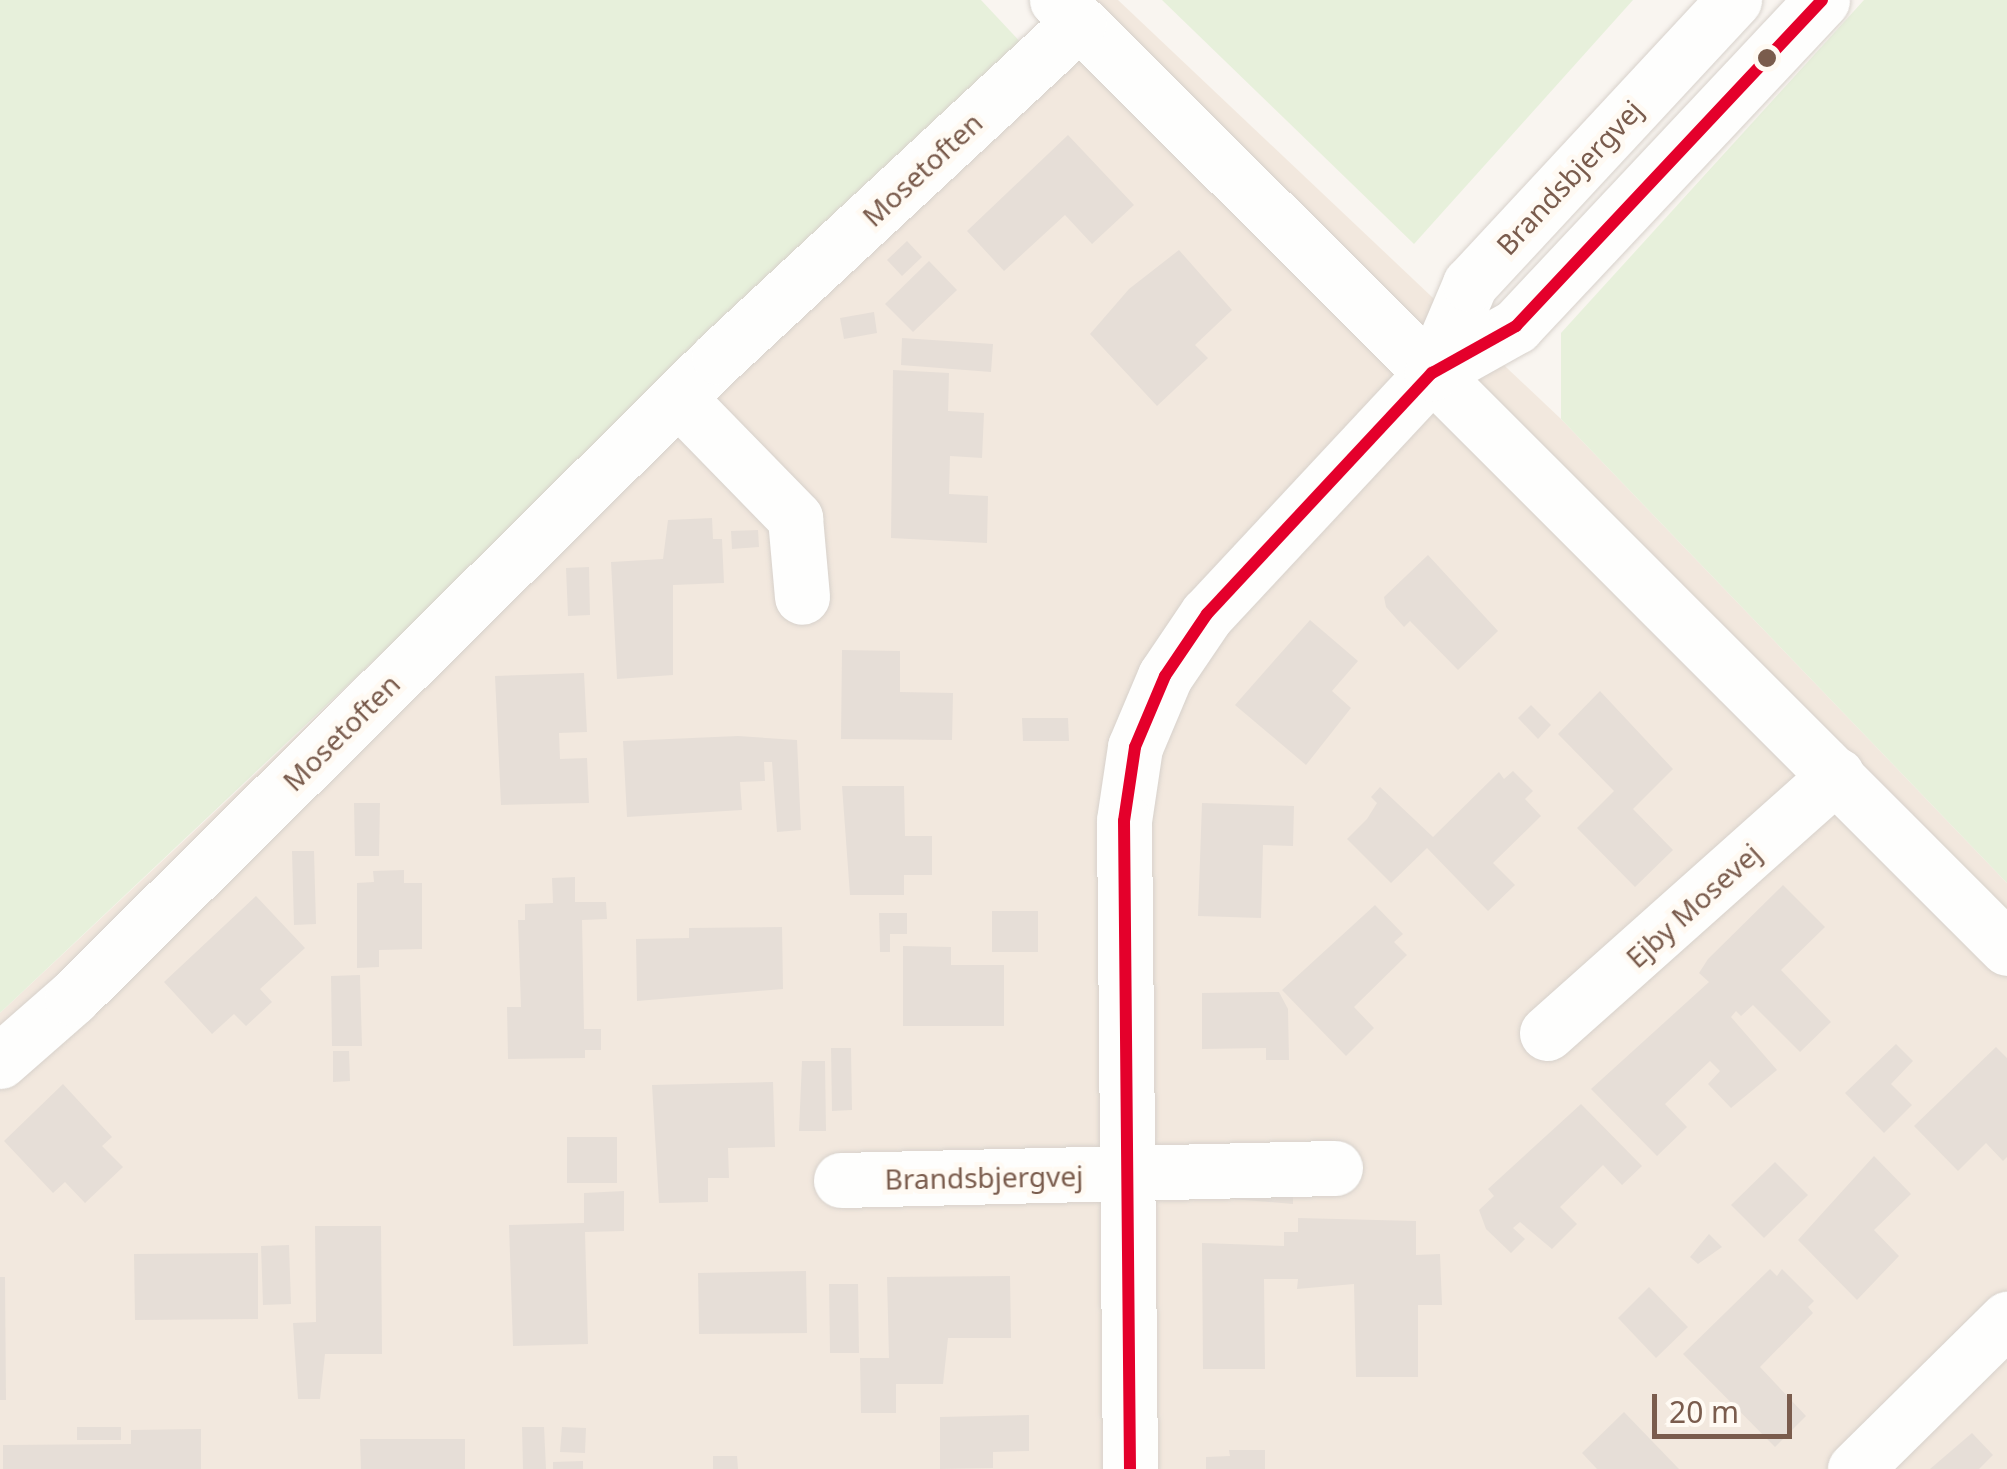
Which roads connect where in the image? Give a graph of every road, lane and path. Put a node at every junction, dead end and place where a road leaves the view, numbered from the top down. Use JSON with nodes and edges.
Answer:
{"nodes":[{"id":1,"x":1734,"y":0,"type":"edge"},
{"id":2,"x":1822,"y":0,"type":"edge"},
{"id":3,"x":1068,"y":12,"type":"edge"},
{"id":4,"x":1432,"y":373,"type":"junction"},
{"id":5,"x":678,"y":398,"type":"junction"},
{"id":6,"x":802,"y":597,"type":"dead end"},
{"id":7,"x":1837,"y":775,"type":"junction"},
{"id":8,"x":2007,"y":948,"type":"edge"},
{"id":9,"x":1547,"y":1033,"type":"dead end"},
{"id":10,"x":0,"y":1061,"type":"edge"},
{"id":11,"x":1335,"y":1168,"type":"dead end"},
{"id":12,"x":1127,"y":1173,"type":"junction"},
{"id":13,"x":840,"y":1180,"type":"dead end"},
{"id":14,"x":2007,"y":1319,"type":"edge"},
{"id":15,"x":1130,"y":1469,"type":"edge"},
{"id":16,"x":1855,"y":1469,"type":"edge"}],
"edges":[{"from":1,"to":4,"type":"street","name":"Brandsbjergvej"},
{"from":2,"to":4,"type":"street","name":"Brandsbjergvej"},
{"from":3,"to":4,"type":"street"},
{"from":3,"to":5,"type":"street","name":"Mosetoften"},
{"from":4,"to":7,"type":"street"},
{"from":4,"to":12,"type":"street","name":"Brandsbjergvej"},
{"from":5,"to":6,"type":"street"},
{"from":5,"to":10,"type":"street","name":"Mosetoften"},
{"from":7,"to":8,"type":"street"},
{"from":7,"to":9,"type":"street","name":"Ejby Mosevej"},
{"from":11,"to":12,"type":"street","name":"Brandsbjergvej"},
{"from":12,"to":13,"type":"street","name":"Brandsbjergvej"},
{"from":12,"to":15,"type":"street","name":"Brandsbjergvej"},
{"from":14,"to":16,"type":"street"}]}
